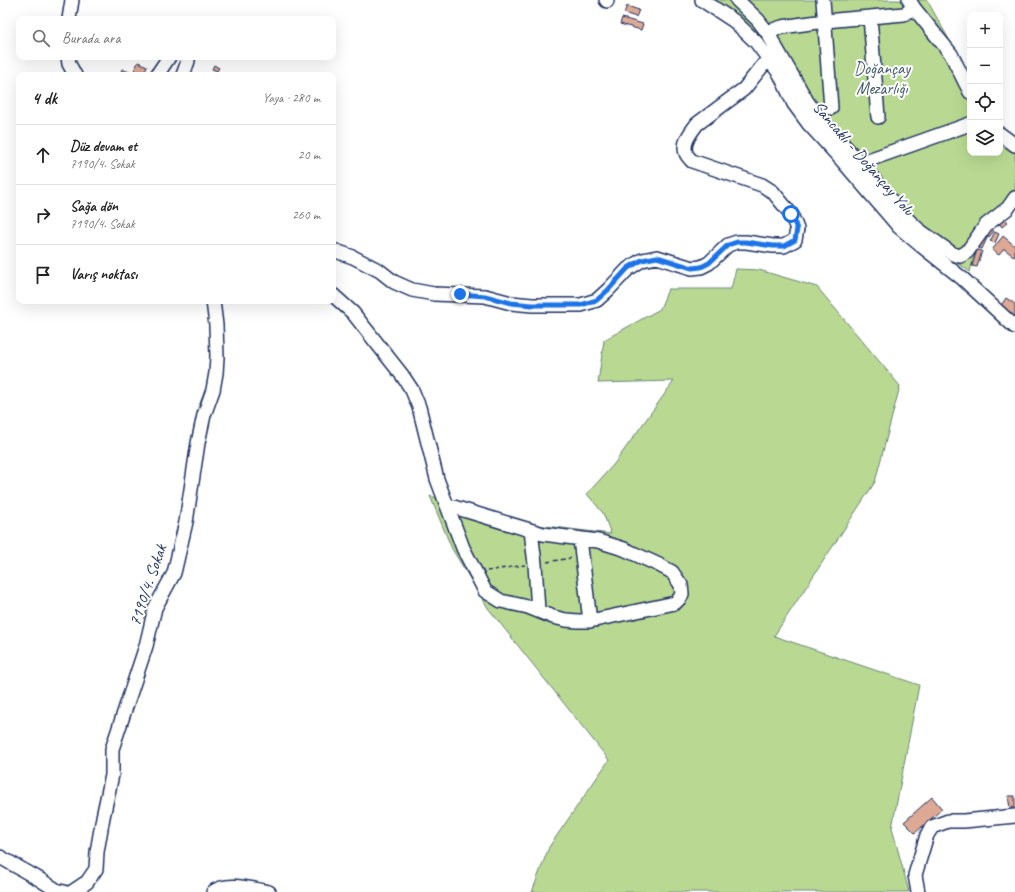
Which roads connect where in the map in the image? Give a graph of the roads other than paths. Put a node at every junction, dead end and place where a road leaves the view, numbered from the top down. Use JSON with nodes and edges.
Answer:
{"nodes":[{"id":1,"x":72,"y":0,"type":"edge"},
{"id":2,"x":702,"y":0,"type":"edge"},
{"id":3,"x":737,"y":0,"type":"edge"},
{"id":4,"x":823,"y":0,"type":"edge"},
{"id":5,"x":912,"y":4,"type":"edge"},
{"id":6,"x":70,"y":16,"type":"edge"},
{"id":7,"x":870,"y":17,"type":"junction"},
{"id":8,"x":824,"y":21,"type":"junction"},
{"id":9,"x":767,"y":32,"type":"junction"},
{"id":10,"x":768,"y":59,"type":"junction"},
{"id":11,"x":68,"y":60,"type":"edge"},
{"id":12,"x":167,"y":60,"type":"edge"},
{"id":13,"x":188,"y":60,"type":"edge"},
{"id":14,"x":73,"y":72,"type":"edge"},
{"id":15,"x":158,"y":72,"type":"edge"},
{"id":16,"x":185,"y":72,"type":"edge"},
{"id":17,"x":967,"y":86,"type":"edge"},
{"id":18,"x":831,"y":108,"type":"dead end"},
{"id":19,"x":878,"y":117,"type":"dead end"},
{"id":20,"x":967,"y":125,"type":"edge"},
{"id":21,"x":1003,"y":136,"type":"edge"},
{"id":22,"x":1015,"y":145,"type":"edge"},
{"id":23,"x":860,"y":163,"type":"junction"},
{"id":24,"x":1015,"y":198,"type":"edge"},
{"id":25,"x":336,"y":251,"type":"edge"},
{"id":26,"x":336,"y":298,"type":"edge"},
{"id":27,"x":213,"y":304,"type":"edge"},
{"id":28,"x":1015,"y":327,"type":"edge"},
{"id":29,"x":447,"y":505,"type":"junction"},
{"id":30,"x":531,"y":531,"type":"junction"},
{"id":31,"x":580,"y":539,"type":"junction"},
{"id":32,"x":538,"y":611,"type":"junction"},
{"id":33,"x":590,"y":620,"type":"junction"},
{"id":34,"x":1015,"y":816,"type":"edge"},
{"id":35,"x":0,"y":857,"type":"edge"},
{"id":36,"x":39,"y":879,"type":"junction"},
{"id":37,"x":56,"y":892,"type":"edge"},
{"id":38,"x":64,"y":892,"type":"edge"},
{"id":39,"x":72,"y":892,"type":"edge"},
{"id":40,"x":213,"y":892,"type":"edge"},
{"id":41,"x":269,"y":892,"type":"edge"},
{"id":42,"x":918,"y":892,"type":"edge"}],
"edges":[{"from":1,"to":6,"type":"street"},
{"from":2,"to":10,"type":"street","name":"Sancaklı - Doğançay Yolu"},
{"from":3,"to":9,"type":"street"},
{"from":4,"to":8,"type":"street"},
{"from":5,"to":7,"type":"street"},
{"from":5,"to":17,"type":"street"},
{"from":7,"to":8,"type":"street"},
{"from":7,"to":19,"type":"street"},
{"from":8,"to":9,"type":"street"},
{"from":8,"to":18,"type":"street"},
{"from":9,"to":23,"type":"street"},
{"from":10,"to":25,"type":"street"},
{"from":10,"to":28,"type":"street","name":"Sancaklı - Doğançay Yolu"},
{"from":11,"to":14,"type":"street"},
{"from":12,"to":15,"type":"street"},
{"from":13,"to":16,"type":"street"},
{"from":20,"to":23,"type":"street"},
{"from":21,"to":22,"type":"street"},
{"from":23,"to":24,"type":"street"},
{"from":26,"to":29,"type":"street"},
{"from":27,"to":39,"type":"street","name":"7190/4. Sokak"},
{"from":29,"to":30,"type":"street"},
{"from":29,"to":32,"type":"street"},
{"from":30,"to":31,"type":"street"},
{"from":30,"to":32,"type":"street"},
{"from":31,"to":33,"type":"street"},
{"from":31,"to":33,"type":"street"},
{"from":32,"to":33,"type":"street"},
{"from":34,"to":42,"type":"street"},
{"from":35,"to":36,"type":"street"},
{"from":36,"to":37,"type":"street"},
{"from":36,"to":38,"type":"street"},
{"from":40,"to":41,"type":"street"}]}
